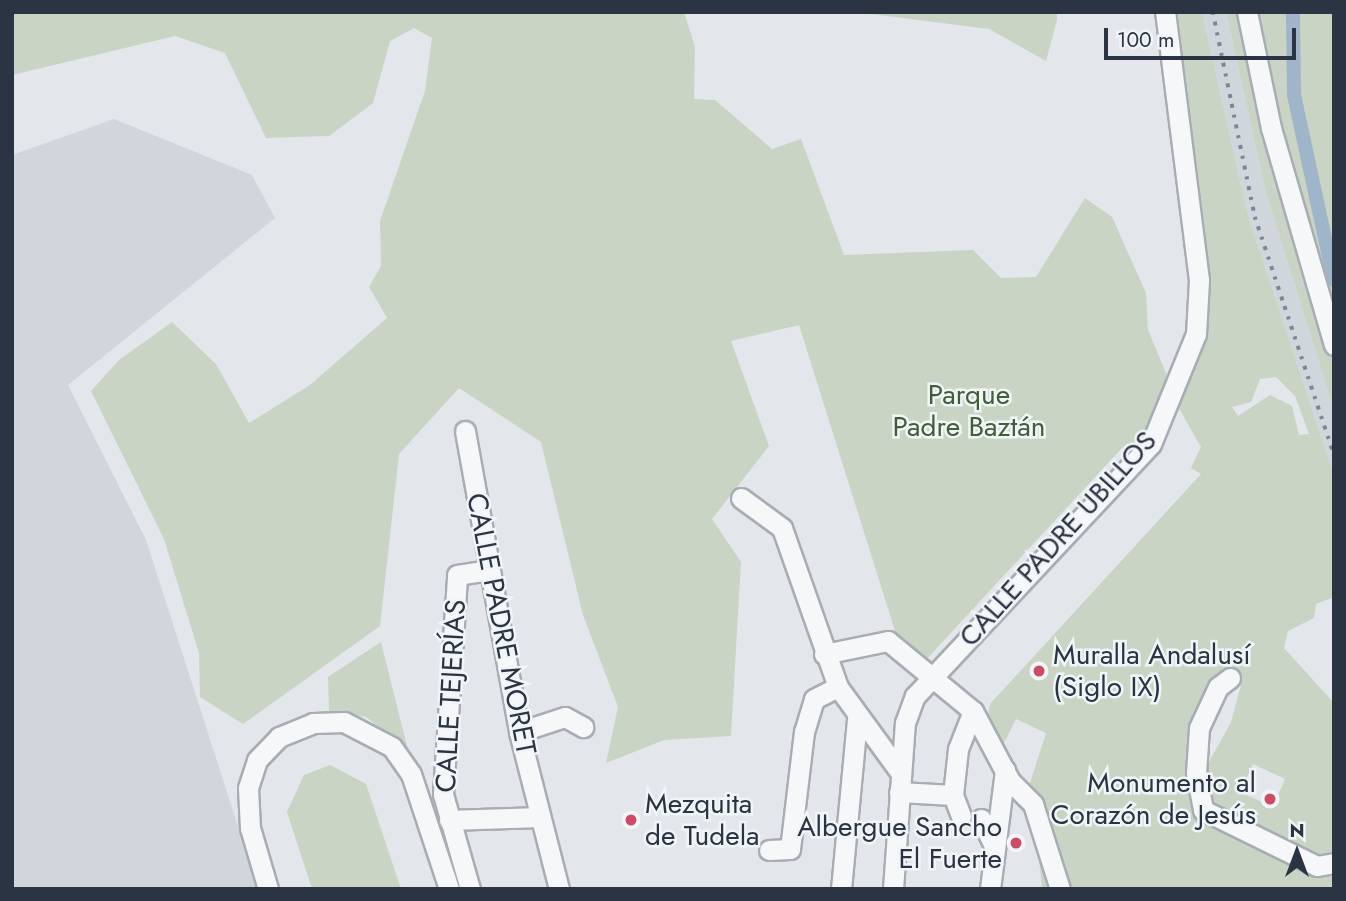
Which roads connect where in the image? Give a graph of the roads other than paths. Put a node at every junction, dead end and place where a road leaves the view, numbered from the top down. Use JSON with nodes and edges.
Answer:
{"nodes":[{"id":1,"x":1165,"y":12,"type":"edge"},
{"id":2,"x":1247,"y":12,"type":"edge"},
{"id":3,"x":1334,"y":345,"type":"edge"},
{"id":4,"x":465,"y":431,"type":"dead end"},
{"id":5,"x":741,"y":498,"type":"dead end"},
{"id":6,"x":490,"y":570,"type":"junction"},
{"id":7,"x":824,"y":654,"type":"junction"},
{"id":8,"x":1230,"y":678,"type":"dead end"},
{"id":9,"x":929,"y":680,"type":"junction"},
{"id":10,"x":838,"y":687,"type":"junction"},
{"id":11,"x":973,"y":711,"type":"junction"},
{"id":12,"x":857,"y":719,"type":"junction"},
{"id":13,"x":583,"y":727,"type":"dead end"},
{"id":14,"x":519,"y":732,"type":"junction"},
{"id":15,"x":1005,"y":770,"type":"junction"},
{"id":16,"x":899,"y":782,"type":"junction"},
{"id":17,"x":953,"y":795,"type":"junction"},
{"id":18,"x":961,"y":816,"type":"dead end"},
{"id":19,"x":540,"y":817,"type":"junction"},
{"id":20,"x":981,"y":819,"type":"dead end"},
{"id":21,"x":449,"y":820,"type":"junction"},
{"id":22,"x":995,"y":848,"type":"junction"},
{"id":23,"x":769,"y":850,"type":"dead end"},
{"id":24,"x":1334,"y":863,"type":"edge"},
{"id":25,"x":268,"y":889,"type":"edge"},
{"id":26,"x":449,"y":889,"type":"edge"},
{"id":27,"x":470,"y":889,"type":"edge"},
{"id":28,"x":559,"y":889,"type":"edge"},
{"id":29,"x":841,"y":889,"type":"edge"},
{"id":30,"x":893,"y":889,"type":"edge"},
{"id":31,"x":990,"y":889,"type":"edge"},
{"id":32,"x":1060,"y":889,"type":"edge"}],
"edges":[{"from":1,"to":9,"type":"street","name":"CALLE PADRE UBILLOS"},
{"from":2,"to":3,"type":"street"},
{"from":4,"to":6,"type":"street","name":"CALLE PADRE MORET"},
{"from":5,"to":7,"type":"street"},
{"from":6,"to":14,"type":"street","name":"CALLE PADRE MORET"},
{"from":6,"to":21,"type":"street","name":"CALLE TEJERÍAS"},
{"from":7,"to":9,"type":"street"},
{"from":7,"to":10,"type":"street"},
{"from":8,"to":24,"type":"street"},
{"from":9,"to":11,"type":"street"},
{"from":9,"to":16,"type":"street","name":"CALLE PADRE UBILLOS"},
{"from":10,"to":12,"type":"street"},
{"from":10,"to":23,"type":"street"},
{"from":11,"to":15,"type":"street"},
{"from":11,"to":17,"type":"street"},
{"from":12,"to":16,"type":"street"},
{"from":12,"to":29,"type":"street"},
{"from":13,"to":14,"type":"street"},
{"from":14,"to":19,"type":"street","name":"CALLE PADRE MORET"},
{"from":15,"to":22,"type":"street"},
{"from":15,"to":32,"type":"street"},
{"from":16,"to":17,"type":"street"},
{"from":16,"to":30,"type":"street","name":"CALLE PADRE UBILLOS"},
{"from":17,"to":18,"type":"street"},
{"from":19,"to":21,"type":"street"},
{"from":19,"to":28,"type":"street","name":"CALLE PADRE MORET"},
{"from":20,"to":22,"type":"street"},
{"from":21,"to":27,"type":"street","name":"CALLE TEJERÍAS"},
{"from":22,"to":31,"type":"street"},
{"from":25,"to":26,"type":"street","name":"CALLE TEJERÍAS"}]}
